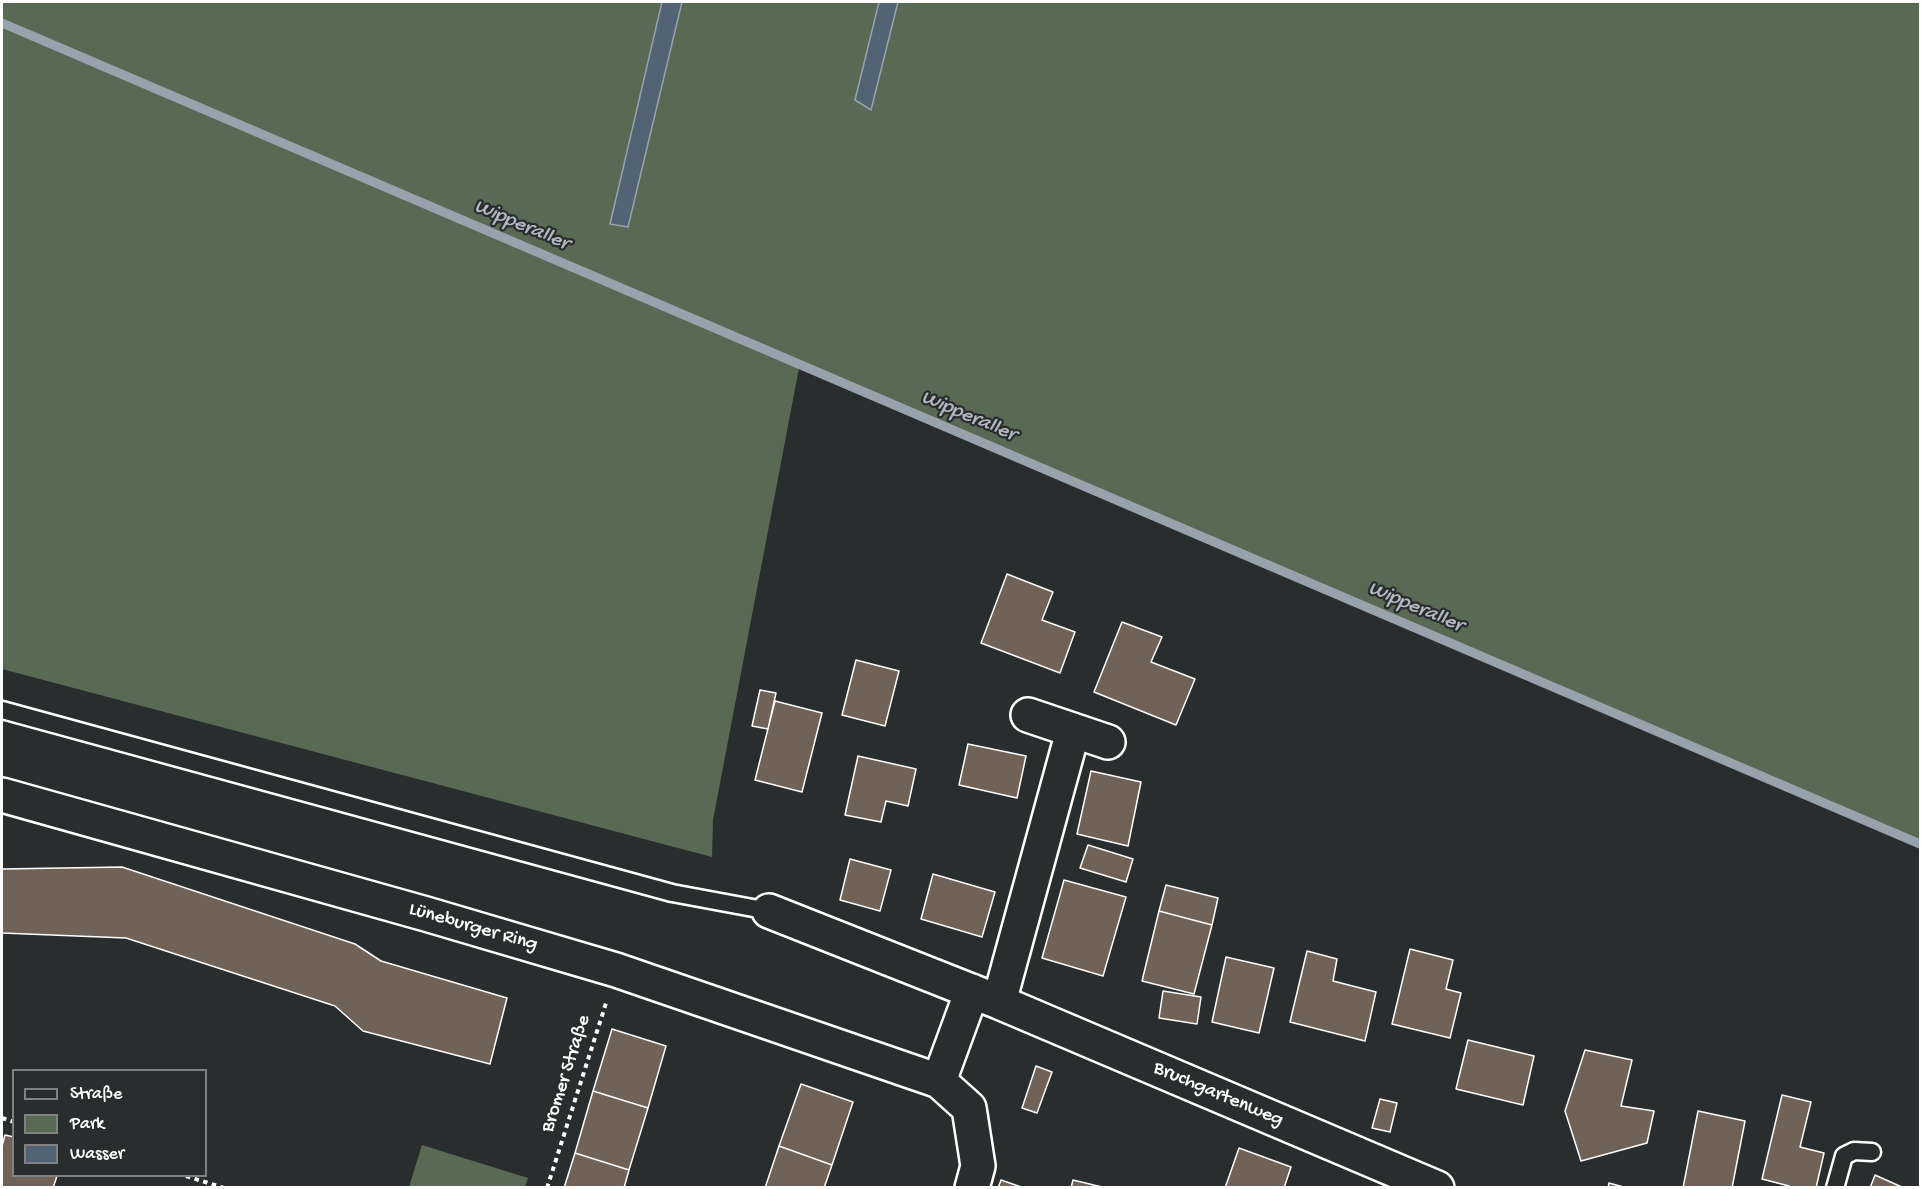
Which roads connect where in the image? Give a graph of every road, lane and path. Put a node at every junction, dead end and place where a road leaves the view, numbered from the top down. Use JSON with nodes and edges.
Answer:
{"nodes":[{"id":1,"x":2,"y":710,"type":"edge"},
{"id":2,"x":1028,"y":715,"type":"dead end"},
{"id":3,"x":1073,"y":731,"type":"junction"},
{"id":4,"x":1108,"y":742,"type":"dead end"},
{"id":5,"x":2,"y":795,"type":"edge"},
{"id":6,"x":769,"y":911,"type":"joint"},
{"id":7,"x":616,"y":970,"type":"junction"},
{"id":8,"x":986,"y":996,"type":"junction"},
{"id":9,"x":939,"y":1081,"type":"junction"},
{"id":10,"x":1872,"y":1152,"type":"dead end"},
{"id":11,"x":189,"y":1177,"type":"edge"},
{"id":12,"x":224,"y":1188,"type":"edge"},
{"id":13,"x":547,"y":1188,"type":"edge"},
{"id":14,"x":972,"y":1188,"type":"edge"},
{"id":15,"x":1437,"y":1188,"type":"edge"},
{"id":16,"x":1835,"y":1188,"type":"edge"}],
"edges":[{"from":1,"to":6,"type":"lane"},
{"from":2,"to":3,"type":"street"},
{"from":3,"to":4,"type":"street"},
{"from":3,"to":8,"type":"street"},
{"from":5,"to":7,"type":"street","name":"Lüneburger Ring"},
{"from":6,"to":8,"type":"street","name":"Bruchgartenweg"},
{"from":7,"to":9,"type":"street","name":"Lüneburger Ring"},
{"from":7,"to":13,"type":"path","name":"Bromer Straße"},
{"from":8,"to":9,"type":"street"},
{"from":8,"to":15,"type":"street","name":"Bruchgartenweg"},
{"from":9,"to":14,"type":"street","name":"Lüneburger Ring"},
{"from":10,"to":16,"type":"lane"},
{"from":11,"to":12,"type":"path"}]}
